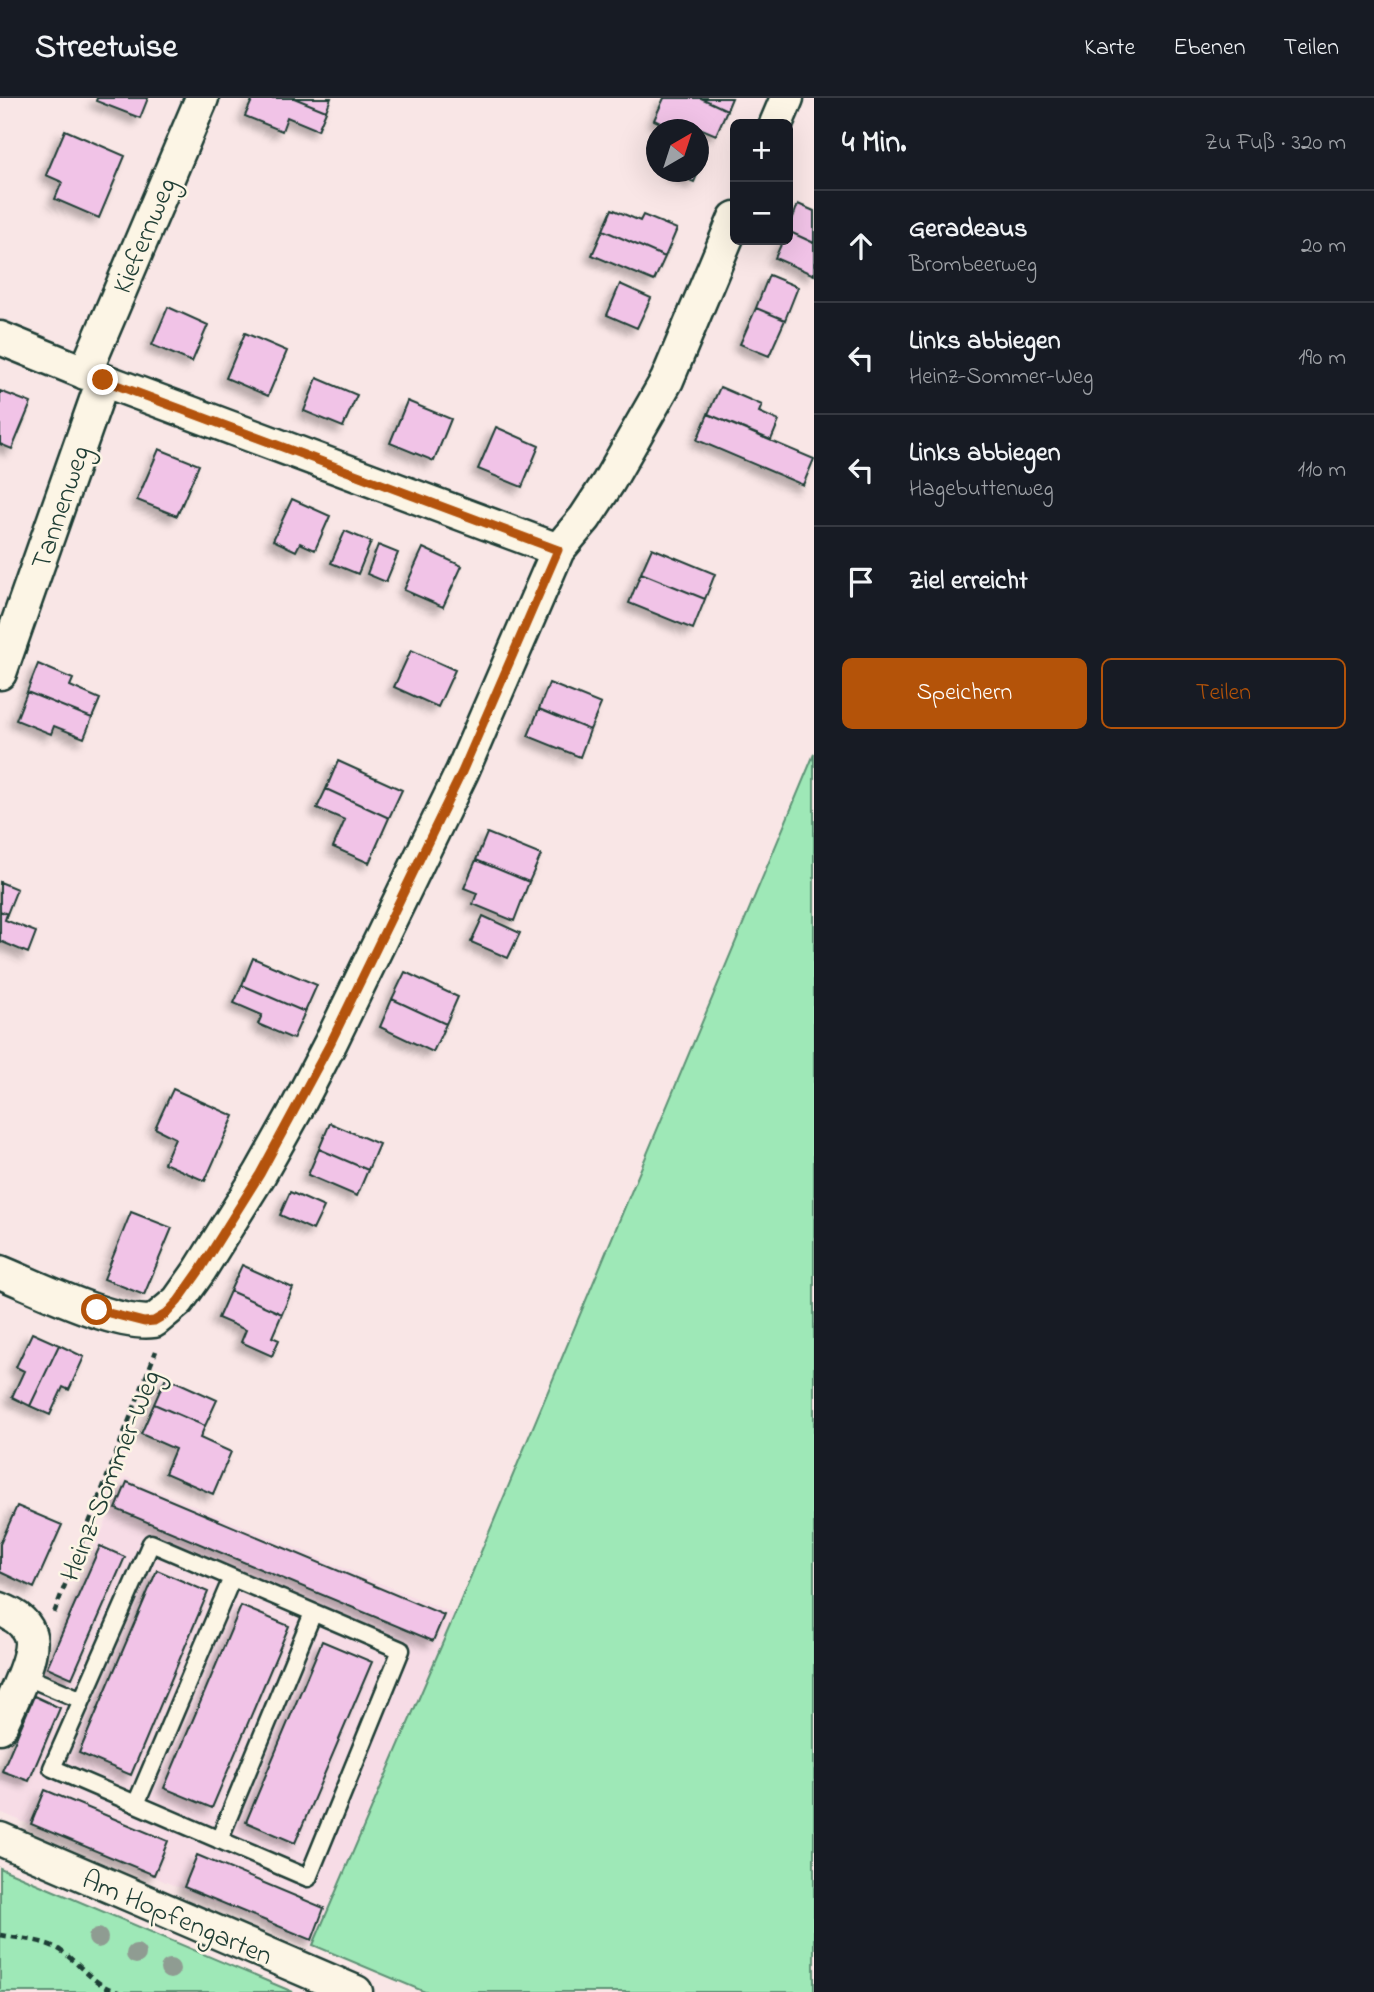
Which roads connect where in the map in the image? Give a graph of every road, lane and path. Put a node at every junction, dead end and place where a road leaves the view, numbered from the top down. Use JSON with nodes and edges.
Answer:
{"nodes":[{"id":1,"x":202,"y":98,"type":"edge"},
{"id":2,"x":787,"y":98,"type":"edge"},
{"id":3,"x":778,"y":119,"type":"edge"},
{"id":4,"x":730,"y":230,"type":"edge"},
{"id":5,"x":0,"y":338,"type":"edge"},
{"id":6,"x":94,"y":377,"type":"junction"},
{"id":7,"x":558,"y":550,"type":"junction"},
{"id":8,"x":0,"y":673,"type":"edge"},
{"id":9,"x":0,"y":1272,"type":"edge"},
{"id":10,"x":154,"y":1321,"type":"junction"},
{"id":11,"x":232,"y":1578,"type":"junction"},
{"id":12,"x":0,"y":1609,"type":"edge"},
{"id":13,"x":313,"y":1612,"type":"junction"},
{"id":14,"x":30,"y":1633,"type":"junction"},
{"id":15,"x":22,"y":1675,"type":"junction"},
{"id":16,"x":82,"y":1700,"type":"junction"},
{"id":17,"x":0,"y":1727,"type":"edge"},
{"id":18,"x":136,"y":1804,"type":"junction"},
{"id":19,"x":0,"y":1839,"type":"edge"},
{"id":20,"x":219,"y":1840,"type":"junction"},
{"id":21,"x":0,"y":1935,"type":"edge"},
{"id":22,"x":119,"y":1992,"type":"edge"},
{"id":23,"x":356,"y":1992,"type":"edge"}],
"edges":[{"from":1,"to":6,"type":"street","name":"Kiefernweg"},
{"from":2,"to":3,"type":"street"},
{"from":4,"to":7,"type":"street"},
{"from":5,"to":6,"type":"street"},
{"from":6,"to":7,"type":"street"},
{"from":6,"to":8,"type":"street","name":"Tannenweg"},
{"from":7,"to":10,"type":"street"},
{"from":9,"to":10,"type":"street"},
{"from":10,"to":14,"type":"path","name":"Heinz-Sommer-Weg"},
{"from":11,"to":13,"type":"lane"},
{"from":11,"to":16,"type":"lane"},
{"from":11,"to":18,"type":"lane"},
{"from":12,"to":14,"type":"street"},
{"from":13,"to":20,"type":"lane"},
{"from":13,"to":20,"type":"lane"},
{"from":14,"to":15,"type":"street"},
{"from":15,"to":16,"type":"lane"},
{"from":15,"to":17,"type":"street"},
{"from":16,"to":18,"type":"lane"},
{"from":18,"to":20,"type":"lane"},
{"from":19,"to":23,"type":"street","name":"Am Hopfengarten"},
{"from":21,"to":22,"type":"path"}]}
